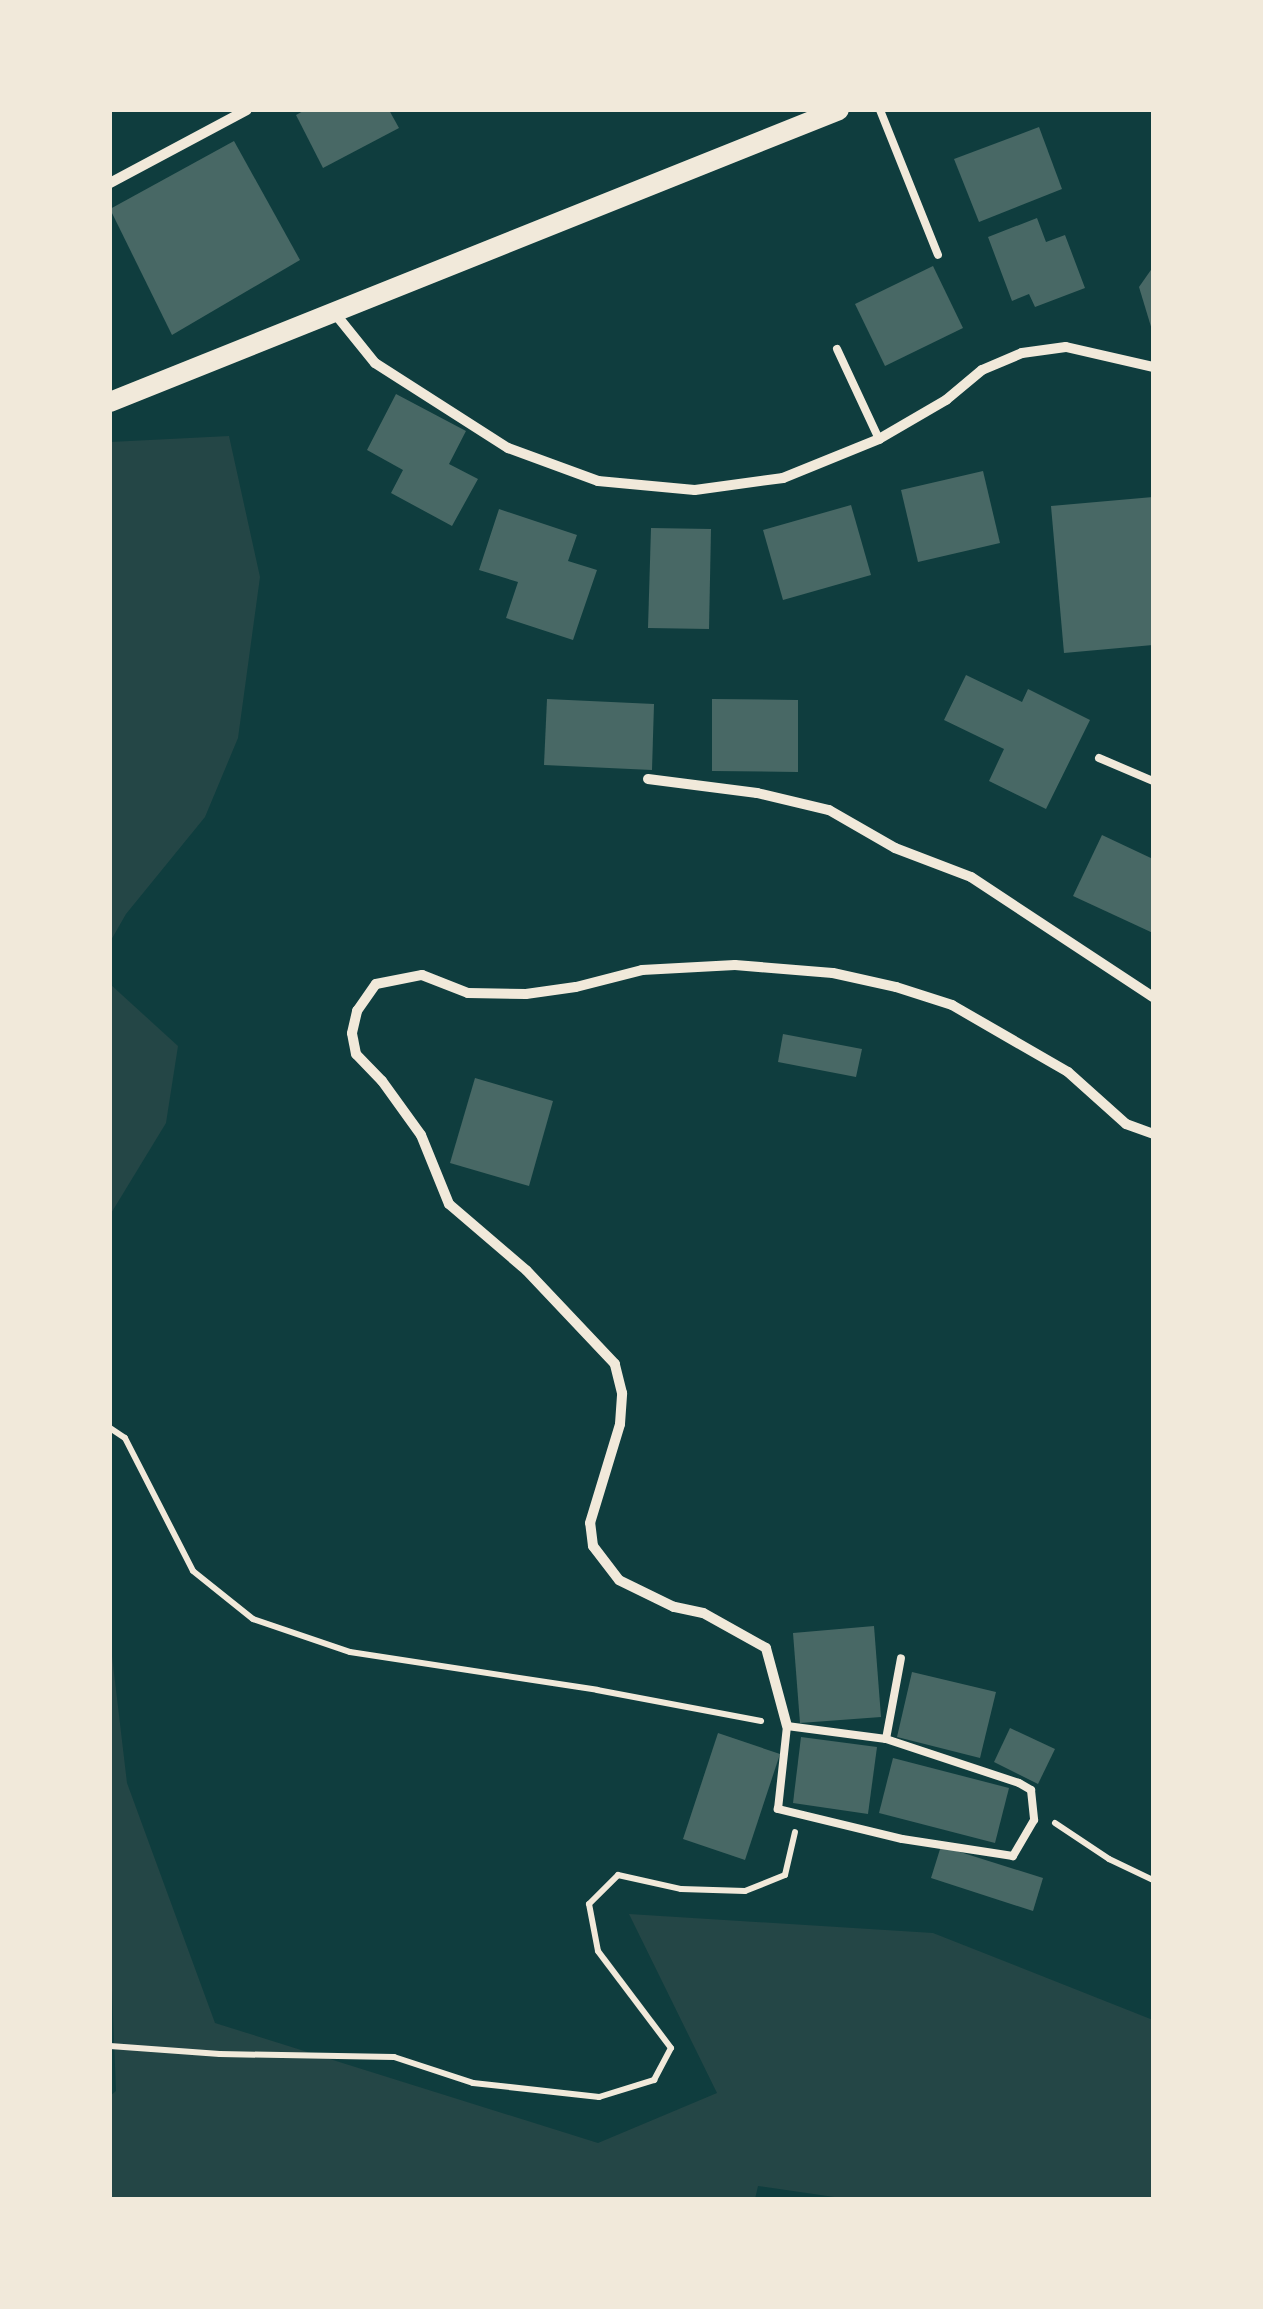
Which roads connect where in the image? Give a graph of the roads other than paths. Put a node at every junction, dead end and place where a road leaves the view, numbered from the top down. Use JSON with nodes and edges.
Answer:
{"nodes":[{"id":1,"x":247,"y":110,"type":"edge"},
{"id":2,"x":839,"y":110,"type":"edge"},
{"id":3,"x":880,"y":110,"type":"edge"},
{"id":4,"x":110,"y":183,"type":"edge"},
{"id":5,"x":938,"y":254,"type":"dead end"},
{"id":6,"x":333,"y":310,"type":"junction"},
{"id":7,"x":836,"y":349,"type":"dead end"},
{"id":8,"x":1153,"y":367,"type":"edge"},
{"id":9,"x":110,"y":402,"type":"edge"},
{"id":10,"x":879,"y":439,"type":"junction"},
{"id":11,"x":1099,"y":758,"type":"dead end"},
{"id":12,"x":648,"y":779,"type":"dead end"},
{"id":13,"x":1153,"y":781,"type":"edge"},
{"id":14,"x":1153,"y":997,"type":"edge"},
{"id":15,"x":1153,"y":1134,"type":"edge"},
{"id":16,"x":901,"y":1658,"type":"dead end"},
{"id":17,"x":787,"y":1726,"type":"junction"},
{"id":18,"x":886,"y":1740,"type":"junction"}],
"edges":[{"from":1,"to":4,"type":"street"},
{"from":2,"to":6,"type":"main road"},
{"from":3,"to":5,"type":"lane"},
{"from":6,"to":9,"type":"main road"},
{"from":6,"to":10,"type":"street"},
{"from":7,"to":10,"type":"lane"},
{"from":8,"to":10,"type":"street"},
{"from":11,"to":13,"type":"lane"},
{"from":12,"to":14,"type":"street"},
{"from":15,"to":17,"type":"street"},
{"from":16,"to":18,"type":"lane"},
{"from":17,"to":18,"type":"lane"},
{"from":17,"to":18,"type":"lane"}]}
